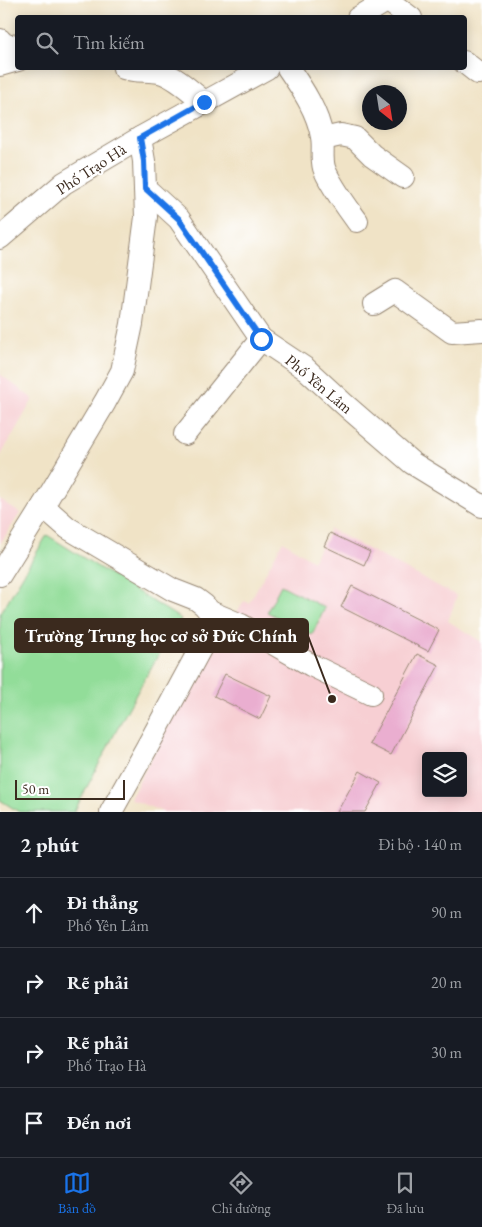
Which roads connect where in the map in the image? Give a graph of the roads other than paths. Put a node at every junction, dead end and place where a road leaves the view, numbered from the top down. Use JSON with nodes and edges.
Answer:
{"nodes":[{"id":1,"x":388,"y":0,"type":"edge"},
{"id":2,"x":363,"y":15,"type":"edge"},
{"id":3,"x":407,"y":15,"type":"edge"},
{"id":4,"x":0,"y":40,"type":"edge"},
{"id":5,"x":15,"y":45,"type":"edge"},
{"id":6,"x":15,"y":61,"type":"edge"},
{"id":7,"x":0,"y":65,"type":"edge"},
{"id":8,"x":131,"y":70,"type":"edge"},
{"id":9,"x":263,"y":70,"type":"edge"},
{"id":10,"x":289,"y":70,"type":"edge"},
{"id":11,"x":204,"y":102,"type":"junction"},
{"id":12,"x":140,"y":138,"type":"junction"},
{"id":13,"x":323,"y":139,"type":"junction"},
{"id":14,"x":403,"y":177,"type":"dead end"},
{"id":15,"x":145,"y":188,"type":"junction"},
{"id":16,"x":357,"y":221,"type":"dead end"},
{"id":17,"x":0,"y":238,"type":"edge"},
{"id":18,"x":374,"y":304,"type":"dead end"},
{"id":19,"x":482,"y":330,"type":"edge"},
{"id":20,"x":261,"y":339,"type":"junction"},
{"id":21,"x":185,"y":434,"type":"dead end"},
{"id":22,"x":43,"y":506,"type":"junction"},
{"id":23,"x":482,"y":506,"type":"edge"},
{"id":24,"x":0,"y":575,"type":"edge"},
{"id":25,"x":210,"y":612,"type":"junction"},
{"id":26,"x":371,"y":694,"type":"dead end"},
{"id":27,"x":111,"y":812,"type":"edge"}],
"edges":[{"from":1,"to":2,"type":"street"},
{"from":1,"to":3,"type":"street"},
{"from":4,"to":5,"type":"street"},
{"from":6,"to":7,"type":"street"},
{"from":8,"to":11,"type":"street"},
{"from":9,"to":11,"type":"street","name":"Phố Trạo Hà"},
{"from":10,"to":13,"type":"street"},
{"from":11,"to":12,"type":"street","name":"Phố Trạo Hà"},
{"from":12,"to":15,"type":"street"},
{"from":12,"to":17,"type":"street","name":"Phố Trạo Hà"},
{"from":13,"to":14,"type":"street"},
{"from":13,"to":16,"type":"street"},
{"from":15,"to":20,"type":"street","name":"Phố Yên Lâm"},
{"from":15,"to":22,"type":"street"},
{"from":18,"to":19,"type":"street"},
{"from":20,"to":21,"type":"street"},
{"from":20,"to":23,"type":"street","name":"Phố Yên Lâm"},
{"from":22,"to":24,"type":"street"},
{"from":22,"to":25,"type":"street"},
{"from":25,"to":26,"type":"street"},
{"from":25,"to":27,"type":"street"}]}
